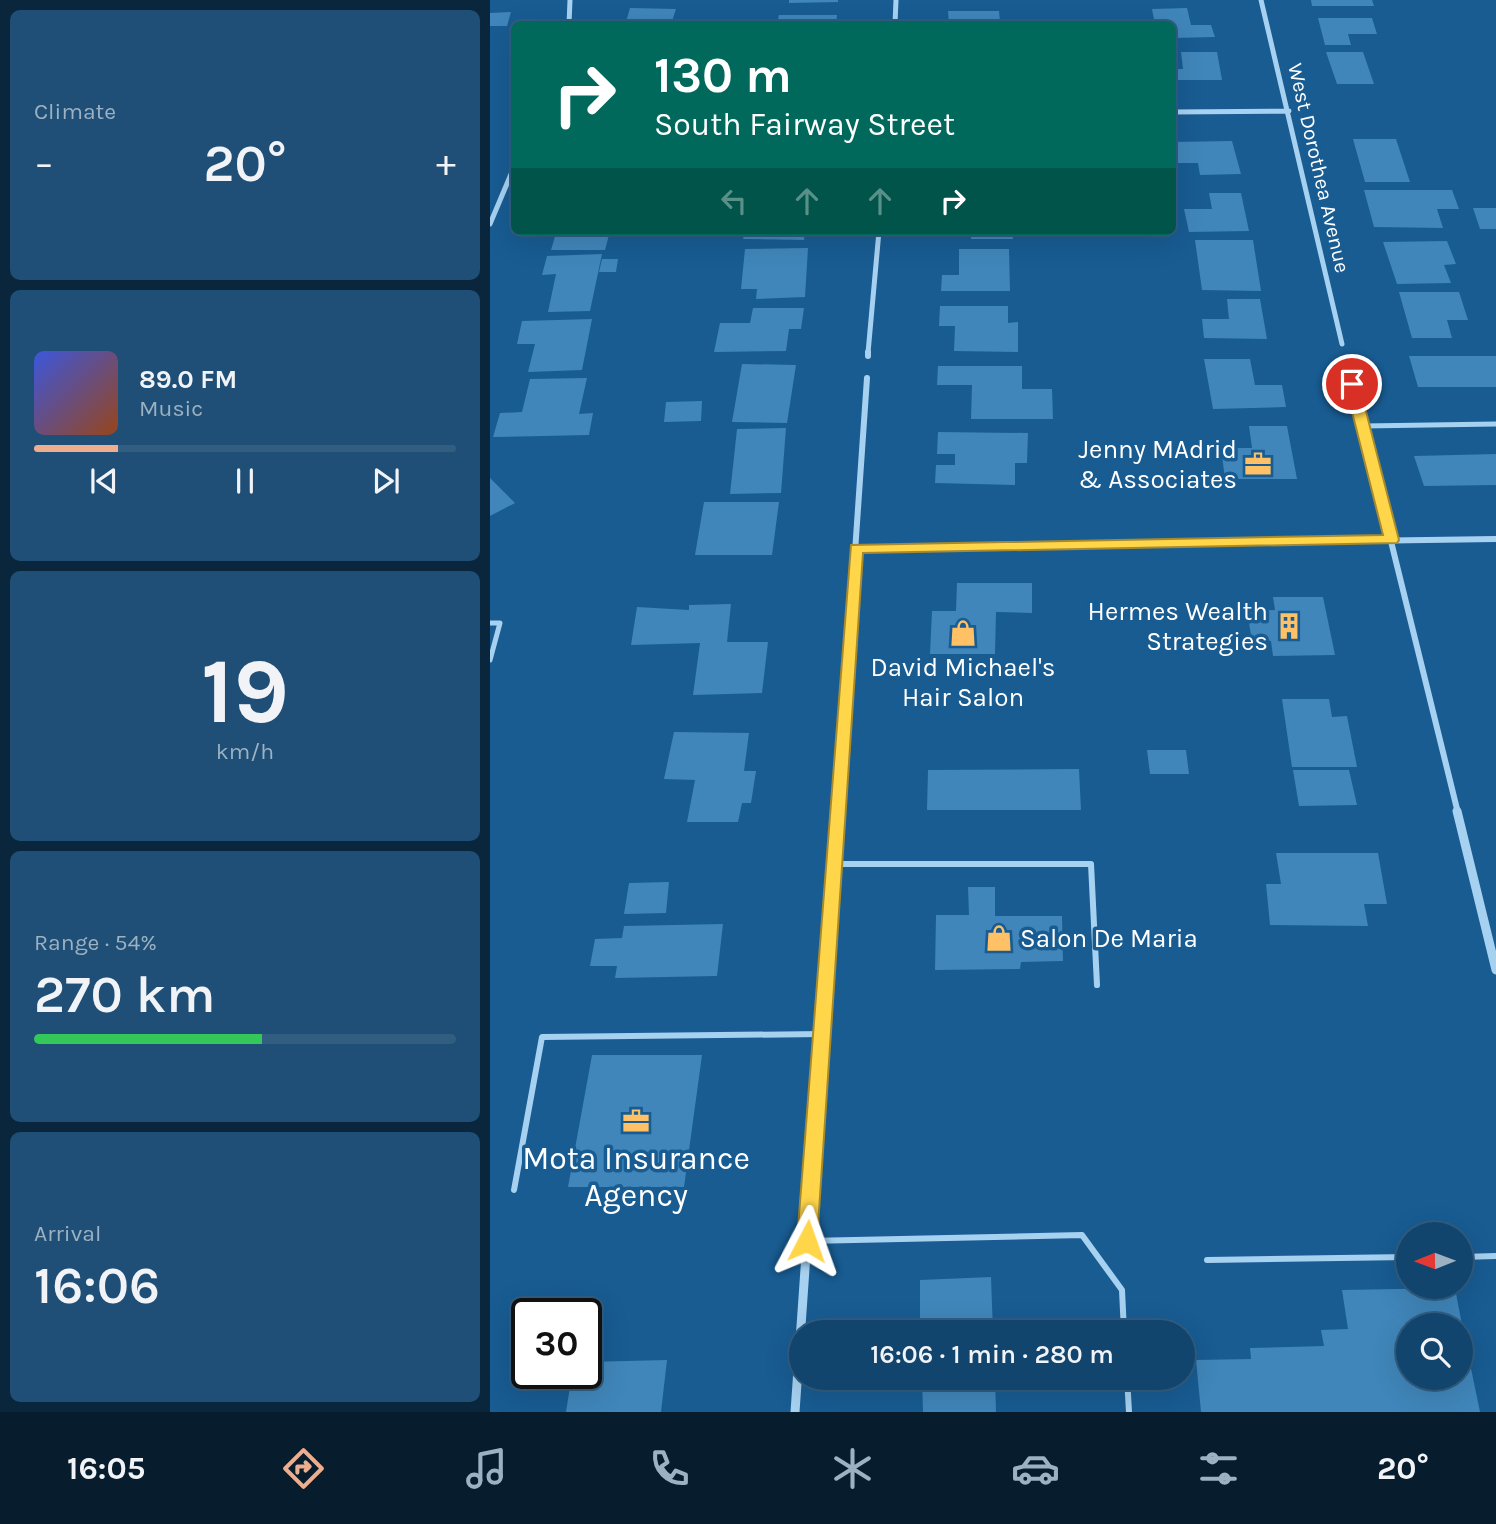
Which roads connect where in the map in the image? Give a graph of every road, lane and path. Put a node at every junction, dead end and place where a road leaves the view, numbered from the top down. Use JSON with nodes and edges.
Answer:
{"nodes":[{"id":1,"x":570,"y":0,"type":"edge"},
{"id":2,"x":896,"y":0,"type":"edge"},
{"id":3,"x":1261,"y":0,"type":"edge"},
{"id":4,"x":569,"y":21,"type":"edge"},
{"id":5,"x":895,"y":21,"type":"edge"},
{"id":6,"x":1289,"y":111,"type":"junction"},
{"id":7,"x":1176,"y":112,"type":"edge"},
{"id":8,"x":511,"y":174,"type":"edge"},
{"id":9,"x":490,"y":224,"type":"edge"},
{"id":10,"x":879,"y":235,"type":"edge"},
{"id":11,"x":1342,"y":344,"type":"dead end"},
{"id":12,"x":868,"y":356,"type":"dead end"},
{"id":13,"x":1347,"y":363,"type":"dead end"},
{"id":14,"x":867,"y":377,"type":"dead end"},
{"id":15,"x":1496,"y":424,"type":"edge"},
{"id":16,"x":1363,"y":426,"type":"junction"},
{"id":17,"x":1496,"y":539,"type":"edge"},
{"id":18,"x":1392,"y":540,"type":"junction"},
{"id":19,"x":856,"y":548,"type":"junction"},
{"id":20,"x":490,"y":623,"type":"edge"},
{"id":21,"x":490,"y":660,"type":"edge"},
{"id":22,"x":834,"y":864,"type":"junction"},
{"id":23,"x":1496,"y":970,"type":"edge"},
{"id":24,"x":1097,"y":985,"type":"dead end"},
{"id":25,"x":822,"y":1034,"type":"junction"},
{"id":26,"x":514,"y":1189,"type":"dead end"},
{"id":27,"x":807,"y":1241,"type":"junction"},
{"id":28,"x":1474,"y":1256,"type":"edge"},
{"id":29,"x":1496,"y":1256,"type":"edge"},
{"id":30,"x":1396,"y":1257,"type":"edge"},
{"id":31,"x":1206,"y":1260,"type":"dead end"},
{"id":32,"x":1123,"y":1320,"type":"edge"},
{"id":33,"x":1128,"y":1390,"type":"edge"},
{"id":34,"x":795,"y":1412,"type":"edge"},
{"id":35,"x":1129,"y":1412,"type":"edge"}],
"edges":[{"from":1,"to":4,"type":"street"},
{"from":2,"to":5,"type":"street"},
{"from":3,"to":6,"type":"street","name":"West Dorothea Avenue"},
{"from":6,"to":7,"type":"street"},
{"from":6,"to":11,"type":"street","name":"West Dorothea Avenue"},
{"from":8,"to":9,"type":"street"},
{"from":10,"to":12,"type":"street"},
{"from":13,"to":16,"type":"street"},
{"from":14,"to":19,"type":"street"},
{"from":15,"to":16,"type":"lane"},
{"from":16,"to":18,"type":"street"},
{"from":17,"to":18,"type":"street"},
{"from":18,"to":19,"type":"street"},
{"from":18,"to":23,"type":"street"},
{"from":19,"to":22,"type":"street"},
{"from":20,"to":21,"type":"lane"},
{"from":22,"to":24,"type":"lane"},
{"from":22,"to":25,"type":"street"},
{"from":25,"to":26,"type":"lane"},
{"from":25,"to":27,"type":"street"},
{"from":27,"to":32,"type":"lane"},
{"from":27,"to":34,"type":"street"},
{"from":28,"to":29,"type":"lane"},
{"from":30,"to":31,"type":"lane"},
{"from":33,"to":35,"type":"lane"}]}
